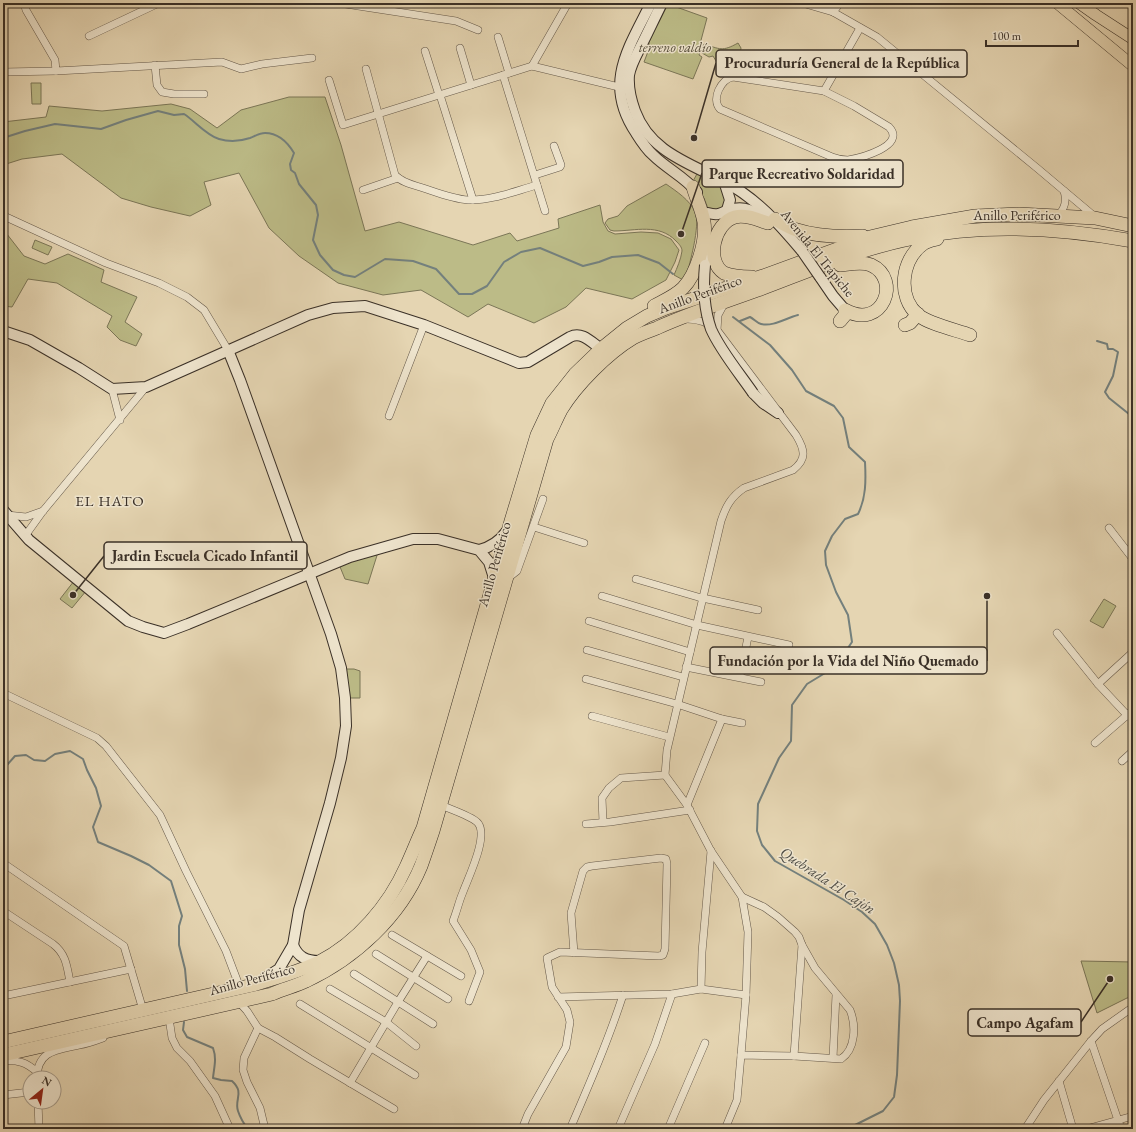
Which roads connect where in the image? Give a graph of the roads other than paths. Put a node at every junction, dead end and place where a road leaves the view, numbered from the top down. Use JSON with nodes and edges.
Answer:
{"nodes":[{"id":1,"x":24,"y":3,"type":"edge"},
{"id":2,"x":159,"y":3,"type":"edge"},
{"id":3,"x":340,"y":3,"type":"edge"},
{"id":4,"x":568,"y":3,"type":"edge"},
{"id":5,"x":651,"y":3,"type":"edge"},
{"id":6,"x":662,"y":3,"type":"edge"},
{"id":7,"x":802,"y":3,"type":"edge"},
{"id":8,"x":840,"y":3,"type":"edge"},
{"id":9,"x":1057,"y":3,"type":"edge"},
{"id":10,"x":1079,"y":3,"type":"edge"},
{"id":11,"x":833,"y":12,"type":"junction"},
{"id":12,"x":860,"y":28,"type":"junction"},
{"id":13,"x":478,"y":30,"type":"dead end"},
{"id":14,"x":89,"y":36,"type":"dead end"},
{"id":15,"x":498,"y":37,"type":"dead end"},
{"id":16,"x":1133,"y":39,"type":"edge"},
{"id":17,"x":460,"y":48,"type":"dead end"},
{"id":18,"x":425,"y":51,"type":"dead end"},
{"id":19,"x":312,"y":58,"type":"dead end"},
{"id":20,"x":155,"y":65,"type":"junction"},
{"id":21,"x":532,"y":66,"type":"junction"},
{"id":22,"x":1133,"y":66,"type":"edge"},
{"id":23,"x":366,"y":69,"type":"dead end"},
{"id":24,"x":56,"y":71,"type":"junction"},
{"id":25,"x":3,"y":72,"type":"edge"},
{"id":26,"x":506,"y":74,"type":"junction"},
{"id":27,"x":329,"y":80,"type":"dead end"},
{"id":28,"x":471,"y":85,"type":"junction"},
{"id":29,"x":625,"y":88,"type":"junction"},
{"id":30,"x":824,"y":91,"type":"junction"},
{"id":31,"x":204,"y":94,"type":"dead end"},
{"id":32,"x":440,"y":95,"type":"junction"},
{"id":33,"x":378,"y":114,"type":"junction"},
{"id":34,"x":554,"y":146,"type":"dead end"},
{"id":35,"x":698,"y":170,"type":"junction"},
{"id":36,"x":534,"y":175,"type":"junction"},
{"id":37,"x":398,"y":178,"type":"junction"},
{"id":38,"x":724,"y":181,"type":"junction"},
{"id":39,"x":537,"y":185,"type":"junction"},
{"id":40,"x":691,"y":185,"type":"junction"},
{"id":41,"x":363,"y":190,"type":"dead end"},
{"id":42,"x":1064,"y":190,"type":"junction"},
{"id":43,"x":473,"y":200,"type":"junction"},
{"id":44,"x":727,"y":210,"type":"junction"},
{"id":45,"x":545,"y":211,"type":"dead end"},
{"id":46,"x":708,"y":214,"type":"junction"},
{"id":47,"x":1133,"y":215,"type":"edge"},
{"id":48,"x":1058,"y":216,"type":"junction"},
{"id":49,"x":6,"y":217,"type":"dead end"},
{"id":50,"x":1098,"y":218,"type":"junction"},
{"id":51,"x":771,"y":221,"type":"junction"},
{"id":52,"x":1133,"y":226,"type":"edge"},
{"id":53,"x":956,"y":232,"type":"junction"},
{"id":54,"x":1082,"y":233,"type":"junction"},
{"id":55,"x":879,"y":235,"type":"junction"},
{"id":56,"x":1133,"y":241,"type":"edge"},
{"id":57,"x":1133,"y":250,"type":"edge"},
{"id":58,"x":822,"y":271,"type":"junction"},
{"id":59,"x":763,"y":276,"type":"junction"},
{"id":60,"x":725,"y":302,"type":"junction"},
{"id":61,"x":918,"y":314,"type":"junction"},
{"id":62,"x":843,"y":315,"type":"joint"},
{"id":63,"x":679,"y":318,"type":"junction"},
{"id":64,"x":424,"y":325,"type":"junction"},
{"id":65,"x":905,"y":325,"type":"dead end"},
{"id":66,"x":717,"y":330,"type":"junction"},
{"id":67,"x":3,"y":331,"type":"edge"},
{"id":68,"x":970,"y":335,"type":"dead end"},
{"id":69,"x":605,"y":346,"type":"junction"},
{"id":70,"x":228,"y":350,"type":"junction"},
{"id":71,"x":146,"y":387,"type":"junction"},
{"id":72,"x":112,"y":389,"type":"junction"},
{"id":73,"x":778,"y":413,"type":"junction"},
{"id":74,"x":389,"y":416,"type":"dead end"},
{"id":75,"x":120,"y":420,"type":"junction"},
{"id":76,"x":543,"y":499,"type":"dead end"},
{"id":77,"x":43,"y":511,"type":"junction"},
{"id":78,"x":5,"y":513,"type":"edge"},
{"id":79,"x":510,"y":521,"type":"junction"},
{"id":80,"x":534,"y":526,"type":"junction"},
{"id":81,"x":1109,"y":528,"type":"dead end"},
{"id":82,"x":25,"y":536,"type":"junction"},
{"id":83,"x":584,"y":543,"type":"dead end"},
{"id":84,"x":479,"y":550,"type":"junction"},
{"id":85,"x":1133,"y":560,"type":"edge"},
{"id":86,"x":309,"y":573,"type":"junction"},
{"id":87,"x":500,"y":579,"type":"junction"},
{"id":88,"x":636,"y":580,"type":"dead end"},
{"id":89,"x":602,"y":596,"type":"dead end"},
{"id":90,"x":703,"y":599,"type":"junction"},
{"id":91,"x":758,"y":610,"type":"dead end"},
{"id":92,"x":589,"y":621,"type":"dead end"},
{"id":93,"x":697,"y":625,"type":"junction"},
{"id":94,"x":1057,"y":633,"type":"dead end"},
{"id":95,"x":748,"y":637,"type":"junction"},
{"id":96,"x":789,"y":646,"type":"dead end"},
{"id":97,"x":587,"y":650,"type":"dead end"},
{"id":98,"x":690,"y":652,"type":"junction"},
{"id":99,"x":1133,"y":652,"type":"edge"},
{"id":100,"x":686,"y":667,"type":"junction"},
{"id":101,"x":741,"y":672,"type":"dead end"},
{"id":102,"x":683,"y":677,"type":"junction"},
{"id":103,"x":586,"y":679,"type":"dead end"},
{"id":104,"x":761,"y":682,"type":"dead end"},
{"id":105,"x":1098,"y":684,"type":"junction"},
{"id":106,"x":3,"y":693,"type":"edge"},
{"id":107,"x":677,"y":704,"type":"junction"},
{"id":108,"x":1133,"y":710,"type":"edge"},
{"id":109,"x":592,"y":716,"type":"dead end"},
{"id":110,"x":1130,"y":717,"type":"edge"},
{"id":111,"x":722,"y":719,"type":"junction"},
{"id":112,"x":742,"y":723,"type":"dead end"},
{"id":113,"x":669,"y":737,"type":"junction"},
{"id":114,"x":1095,"y":743,"type":"dead end"},
{"id":115,"x":1133,"y":751,"type":"edge"},
{"id":116,"x":1122,"y":761,"type":"dead end"},
{"id":117,"x":665,"y":775,"type":"junction"},
{"id":118,"x":441,"y":805,"type":"junction"},
{"id":119,"x":689,"y":807,"type":"junction"},
{"id":120,"x":603,"y":822,"type":"junction"},
{"id":121,"x":586,"y":824,"type":"dead end"},
{"id":122,"x":711,"y":851,"type":"junction"},
{"id":123,"x":3,"y":863,"type":"edge"},
{"id":124,"x":742,"y":897,"type":"junction"},
{"id":125,"x":3,"y":911,"type":"edge"},
{"id":126,"x":392,"y":935,"type":"dead end"},
{"id":127,"x":293,"y":945,"type":"junction"},
{"id":128,"x":802,"y":945,"type":"junction"},
{"id":129,"x":574,"y":953,"type":"junction"},
{"id":130,"x":376,"y":954,"type":"dead end"},
{"id":131,"x":427,"y":956,"type":"junction"},
{"id":132,"x":319,"y":962,"type":"junction"},
{"id":133,"x":131,"y":969,"type":"junction"},
{"id":134,"x":354,"y":974,"type":"dead end"},
{"id":135,"x":461,"y":976,"type":"dead end"},
{"id":136,"x":413,"y":978,"type":"junction"},
{"id":137,"x":70,"y":982,"type":"junction"},
{"id":138,"x":253,"y":985,"type":"junction"},
{"id":139,"x":330,"y":989,"type":"dead end"},
{"id":140,"x":701,"y":989,"type":"junction"},
{"id":141,"x":239,"y":994,"type":"junction"},
{"id":142,"x":672,"y":994,"type":"junction"},
{"id":143,"x":623,"y":995,"type":"junction"},
{"id":144,"x":746,"y":995,"type":"junction"},
{"id":145,"x":836,"y":995,"type":"junction"},
{"id":146,"x":3,"y":996,"type":"edge"},
{"id":147,"x":558,"y":997,"type":"junction"},
{"id":148,"x":448,"y":999,"type":"dead end"},
{"id":149,"x":469,"y":1001,"type":"dead end"},
{"id":150,"x":398,"y":1002,"type":"junction"},
{"id":151,"x":300,"y":1004,"type":"dead end"},
{"id":152,"x":1133,"y":1007,"type":"edge"},
{"id":153,"x":142,"y":1010,"type":"junction"},
{"id":154,"x":169,"y":1018,"type":"junction"},
{"id":155,"x":386,"y":1022,"type":"junction"},
{"id":156,"x":433,"y":1024,"type":"dead end"},
{"id":157,"x":122,"y":1028,"type":"junction"},
{"id":158,"x":258,"y":1028,"type":"junction"},
{"id":159,"x":1092,"y":1041,"type":"junction"},
{"id":160,"x":3,"y":1042,"type":"edge"},
{"id":161,"x":705,"y":1043,"type":"dead end"},
{"id":162,"x":416,"y":1046,"type":"dead end"},
{"id":163,"x":371,"y":1047,"type":"junction"},
{"id":164,"x":3,"y":1055,"type":"edge"},
{"id":165,"x":741,"y":1055,"type":"junction"},
{"id":166,"x":794,"y":1056,"type":"junction"},
{"id":167,"x":833,"y":1058,"type":"junction"},
{"id":168,"x":3,"y":1061,"type":"edge"},
{"id":169,"x":33,"y":1070,"type":"edge"},
{"id":170,"x":38,"y":1070,"type":"edge"},
{"id":171,"x":415,"y":1074,"type":"dead end"},
{"id":172,"x":1059,"y":1081,"type":"junction"},
{"id":173,"x":350,"y":1083,"type":"junction"},
{"id":174,"x":22,"y":1093,"type":"edge"},
{"id":175,"x":3,"y":1095,"type":"edge"},
{"id":176,"x":394,"y":1109,"type":"dead end"},
{"id":177,"x":38,"y":1110,"type":"edge"},
{"id":178,"x":1133,"y":1116,"type":"edge"},
{"id":179,"x":1118,"y":1120,"type":"junction"},
{"id":180,"x":39,"y":1129,"type":"edge"},
{"id":181,"x":230,"y":1129,"type":"edge"},
{"id":182,"x":265,"y":1129,"type":"edge"},
{"id":183,"x":522,"y":1129,"type":"edge"},
{"id":184,"x":570,"y":1129,"type":"edge"},
{"id":185,"x":618,"y":1129,"type":"edge"},
{"id":186,"x":668,"y":1129,"type":"edge"},
{"id":187,"x":725,"y":1129,"type":"edge"},
{"id":188,"x":1025,"y":1129,"type":"edge"},
{"id":189,"x":1073,"y":1129,"type":"edge"},
{"id":190,"x":1086,"y":1129,"type":"edge"},
{"id":191,"x":1121,"y":1129,"type":"edge"}],
"edges":[{"from":1,"to":24,"type":"street"},
{"from":2,"to":14,"type":"street"},
{"from":3,"to":13,"type":"street"},
{"from":4,"to":21,"type":"street"},
{"from":5,"to":29,"type":"street","name":"Avenida El Trapiche"},
{"from":6,"to":29,"type":"street","name":"Avenida El Trapiche"},
{"from":7,"to":11,"type":"street"},
{"from":8,"to":11,"type":"street"},
{"from":9,"to":22,"type":"main road"},
{"from":10,"to":16,"type":"main road"},
{"from":11,"to":12,"type":"street"},
{"from":12,"to":30,"type":"street"},
{"from":12,"to":42,"type":"street"},
{"from":15,"to":26,"type":"street"},
{"from":17,"to":28,"type":"street"},
{"from":18,"to":32,"type":"street"},
{"from":19,"to":20,"type":"street"},
{"from":20,"to":24,"type":"street"},
{"from":20,"to":31,"type":"street"},
{"from":21,"to":26,"type":"street"},
{"from":21,"to":29,"type":"street"},
{"from":23,"to":33,"type":"street"},
{"from":24,"to":25,"type":"street"},
{"from":26,"to":28,"type":"street"},
{"from":26,"to":36,"type":"street"},
{"from":27,"to":33,"type":"street"},
{"from":28,"to":32,"type":"street"},
{"from":29,"to":35,"type":"street","name":"Avenida El Trapiche"},
{"from":29,"to":40,"type":"street","name":"Avenida El Trapiche"},
{"from":30,"to":30,"type":"street"},
{"from":32,"to":33,"type":"street"},
{"from":32,"to":43,"type":"street"},
{"from":33,"to":37,"type":"street"},
{"from":34,"to":36,"type":"street"},
{"from":35,"to":38,"type":"street","name":"Avenida El Trapiche"},
{"from":35,"to":40,"type":"street"},
{"from":36,"to":39,"type":"street"},
{"from":37,"to":41,"type":"street"},
{"from":37,"to":43,"type":"street"},
{"from":38,"to":44,"type":"street"},
{"from":38,"to":51,"type":"street","name":"Avenida El Trapiche"},
{"from":39,"to":43,"type":"street"},
{"from":39,"to":45,"type":"street"},
{"from":40,"to":46,"type":"street","name":"Avenida El Trapiche"},
{"from":40,"to":69,"type":"highway"},
{"from":42,"to":48,"type":"street"},
{"from":42,"to":50,"type":"street"},
{"from":44,"to":46,"type":"street"},
{"from":44,"to":51,"type":"street"},
{"from":46,"to":73,"type":"street","name":"Avenida El Trapiche","bridge":true},
{"from":47,"to":50,"type":"highway"},
{"from":48,"to":50,"type":"highway","name":"Anillo Periférico"},
{"from":48,"to":55,"type":"highway","name":"Anillo Periférico"},
{"from":49,"to":70,"type":"street"},
{"from":50,"to":52,"type":"highway","name":"Anillo Periférico"},
{"from":51,"to":55,"type":"highway"},
{"from":51,"to":58,"type":"street","name":"Avenida El Trapiche","bridge":true},
{"from":51,"to":59,"type":"highway"},
{"from":53,"to":54,"type":"highway","name":"Anillo Periférico"},
{"from":53,"to":58,"type":"highway","name":"Anillo Periférico"},
{"from":53,"to":61,"type":"highway"},
{"from":54,"to":56,"type":"highway","name":"Anillo Periférico"},
{"from":54,"to":57,"type":"highway"},
{"from":55,"to":59,"type":"highway","name":"Anillo Periférico"},
{"from":58,"to":60,"type":"highway","name":"Anillo Periférico"},
{"from":58,"to":62,"type":"street","name":"Avenida El Trapiche"},
{"from":58,"to":62,"type":"highway"},
{"from":59,"to":69,"type":"highway","name":"Anillo Periférico"},
{"from":60,"to":63,"type":"highway","name":"Anillo Periférico"},
{"from":60,"to":66,"type":"street"},
{"from":61,"to":65,"type":"highway"},
{"from":61,"to":68,"type":"highway"},
{"from":63,"to":66,"type":"street"},
{"from":63,"to":87,"type":"highway","name":"Anillo Periférico"},
{"from":64,"to":69,"type":"street"},
{"from":64,"to":70,"type":"street"},
{"from":64,"to":74,"type":"street"},
{"from":66,"to":73,"type":"street"},
{"from":67,"to":72,"type":"street"},
{"from":69,"to":79,"type":"highway","name":"Anillo Periférico"},
{"from":70,"to":71,"type":"street"},
{"from":70,"to":86,"type":"street"},
{"from":71,"to":72,"type":"street"},
{"from":71,"to":75,"type":"street"},
{"from":72,"to":75,"type":"street"},
{"from":73,"to":90,"type":"street"},
{"from":75,"to":77,"type":"street"},
{"from":76,"to":80,"type":"street"},
{"from":77,"to":78,"type":"street"},
{"from":77,"to":82,"type":"street"},
{"from":78,"to":82,"type":"street"},
{"from":79,"to":84,"type":"street"},
{"from":79,"to":87,"type":"highway","name":"Anillo Periférico"},
{"from":80,"to":83,"type":"street"},
{"from":80,"to":87,"type":"street"},
{"from":81,"to":85,"type":"street"},
{"from":82,"to":86,"type":"street"},
{"from":84,"to":86,"type":"street"},
{"from":84,"to":87,"type":"street"},
{"from":86,"to":127,"type":"street"},
{"from":87,"to":118,"type":"highway","name":"Anillo Periférico"},
{"from":87,"to":132,"type":"highway","name":"Anillo Periférico"},
{"from":88,"to":90,"type":"street"},
{"from":89,"to":93,"type":"street"},
{"from":90,"to":91,"type":"street"},
{"from":90,"to":93,"type":"street"},
{"from":92,"to":98,"type":"street"},
{"from":93,"to":95,"type":"street"},
{"from":93,"to":98,"type":"street"},
{"from":94,"to":105,"type":"street"},
{"from":95,"to":96,"type":"street"},
{"from":95,"to":101,"type":"street"},
{"from":97,"to":102,"type":"street"},
{"from":98,"to":100,"type":"street"},
{"from":99,"to":105,"type":"street"},
{"from":100,"to":102,"type":"street"},
{"from":100,"to":104,"type":"street"},
{"from":102,"to":107,"type":"street"},
{"from":103,"to":107,"type":"street"},
{"from":105,"to":110,"type":"street"},
{"from":106,"to":141,"type":"street"},
{"from":107,"to":111,"type":"street"},
{"from":107,"to":113,"type":"street"},
{"from":108,"to":110,"type":"street"},
{"from":109,"to":113,"type":"street"},
{"from":110,"to":114,"type":"street"},
{"from":111,"to":112,"type":"street"},
{"from":111,"to":119,"type":"street"},
{"from":113,"to":117,"type":"street"},
{"from":115,"to":116,"type":"street"},
{"from":117,"to":119,"type":"street"},
{"from":117,"to":120,"type":"street"},
{"from":118,"to":141,"type":"highway","name":"Anillo Periférico"},
{"from":118,"to":149,"type":"street"},
{"from":119,"to":120,"type":"street"},
{"from":119,"to":122,"type":"street"},
{"from":120,"to":121,"type":"street"},
{"from":122,"to":124,"type":"street"},
{"from":122,"to":140,"type":"street"},
{"from":123,"to":133,"type":"street"},
{"from":124,"to":128,"type":"street"},
{"from":124,"to":144,"type":"street"},
{"from":125,"to":137,"type":"street"},
{"from":126,"to":131,"type":"street"},
{"from":127,"to":132,"type":"street"},
{"from":127,"to":138,"type":"street"},
{"from":128,"to":145,"type":"street"},
{"from":128,"to":166,"type":"street"},
{"from":129,"to":129,"type":"street"},
{"from":129,"to":147,"type":"street"},
{"from":130,"to":136,"type":"street"},
{"from":131,"to":135,"type":"street"},
{"from":131,"to":136,"type":"street"},
{"from":132,"to":138,"type":"highway","name":"Anillo Periférico"},
{"from":133,"to":137,"type":"street"},
{"from":133,"to":153,"type":"street"},
{"from":134,"to":150,"type":"street"},
{"from":136,"to":148,"type":"street"},
{"from":136,"to":150,"type":"street"},
{"from":137,"to":146,"type":"street"},
{"from":138,"to":141,"type":"highway","name":"Anillo Periférico"},
{"from":139,"to":155,"type":"street"},
{"from":140,"to":142,"type":"street"},
{"from":140,"to":144,"type":"street"},
{"from":141,"to":153,"type":"highway","name":"Anillo Periférico"},
{"from":141,"to":154,"type":"highway","name":"Anillo Periférico"},
{"from":141,"to":158,"type":"street"},
{"from":142,"to":143,"type":"street"},
{"from":142,"to":185,"type":"street"},
{"from":143,"to":147,"type":"street"},
{"from":143,"to":184,"type":"street"},
{"from":144,"to":165,"type":"street"},
{"from":145,"to":167,"type":"street"},
{"from":145,"to":167,"type":"street"},
{"from":147,"to":183,"type":"street"},
{"from":150,"to":155,"type":"street"},
{"from":150,"to":156,"type":"street"},
{"from":151,"to":163,"type":"street"},
{"from":152,"to":159,"type":"street"},
{"from":153,"to":160,"type":"highway","name":"Anillo Periférico"},
{"from":154,"to":157,"type":"highway","name":"Anillo Periférico"},
{"from":154,"to":181,"type":"street"},
{"from":155,"to":162,"type":"street"},
{"from":155,"to":163,"type":"street"},
{"from":157,"to":164,"type":"highway","name":"Anillo Periférico"},
{"from":157,"to":170,"type":"street"},
{"from":158,"to":173,"type":"street"},
{"from":158,"to":182,"type":"street"},
{"from":159,"to":172,"type":"street"},
{"from":159,"to":179,"type":"street"},
{"from":161,"to":186,"type":"street"},
{"from":163,"to":171,"type":"street"},
{"from":163,"to":173,"type":"street"},
{"from":165,"to":166,"type":"street"},
{"from":165,"to":187,"type":"street"},
{"from":166,"to":167,"type":"street"},
{"from":168,"to":169,"type":"street"},
{"from":172,"to":188,"type":"street"},
{"from":172,"to":189,"type":"street"},
{"from":173,"to":176,"type":"street"},
{"from":174,"to":175,"type":"street"},
{"from":177,"to":180,"type":"street"},
{"from":178,"to":179,"type":"street"},
{"from":179,"to":190,"type":"street"},
{"from":179,"to":191,"type":"street"}]}
